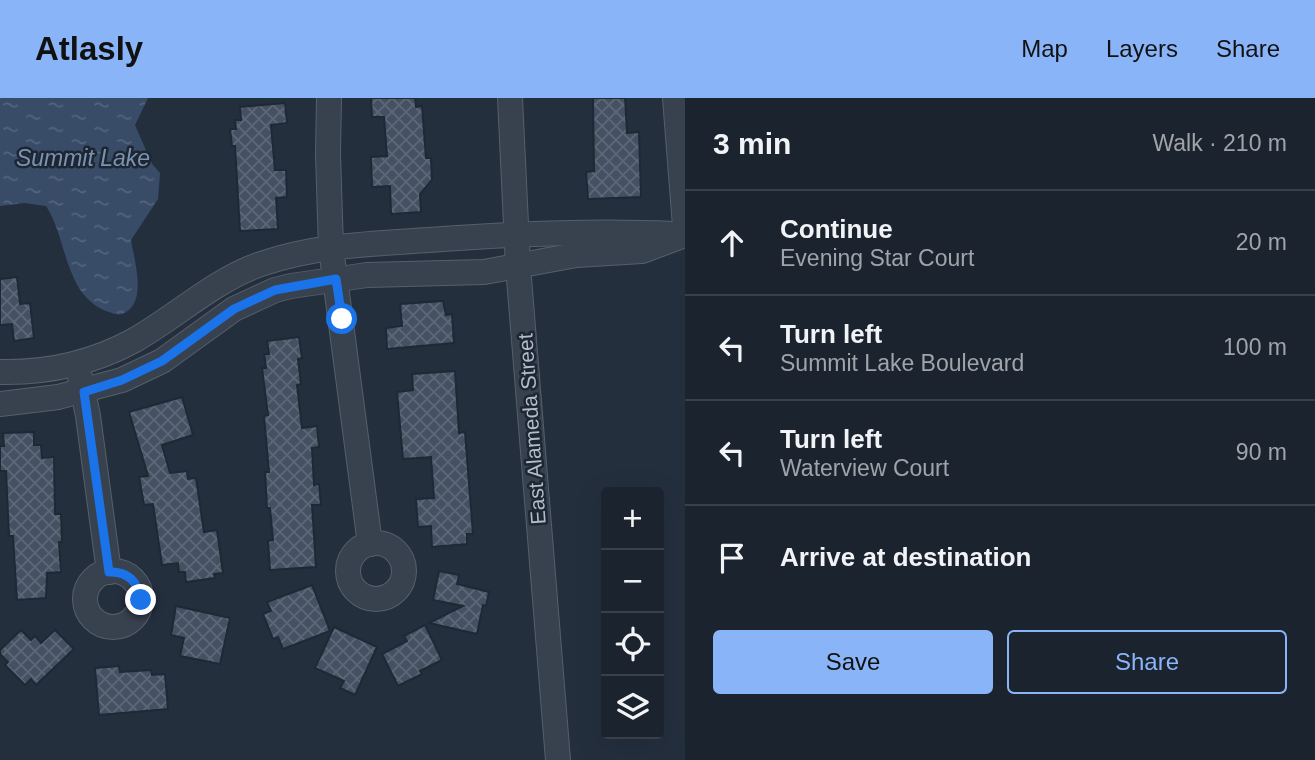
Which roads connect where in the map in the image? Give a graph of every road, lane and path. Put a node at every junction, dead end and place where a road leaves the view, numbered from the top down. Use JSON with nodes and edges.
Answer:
{"nodes":[{"id":1,"x":330,"y":98,"type":"edge"},
{"id":2,"x":510,"y":98,"type":"edge"},
{"id":3,"x":675,"y":98,"type":"edge"},
{"id":4,"x":685,"y":226,"type":"edge"},
{"id":5,"x":527,"y":234,"type":"junction"},
{"id":6,"x":685,"y":235,"type":"edge"},
{"id":7,"x":331,"y":248,"type":"junction"},
{"id":8,"x":529,"y":264,"type":"junction"},
{"id":9,"x":336,"y":279,"type":"junction"},
{"id":10,"x":77,"y":363,"type":"junction"},
{"id":11,"x":0,"y":372,"type":"edge"},
{"id":12,"x":84,"y":392,"type":"junction"},
{"id":13,"x":0,"y":404,"type":"edge"},
{"id":14,"x":370,"y":544,"type":"dead end"},
{"id":15,"x":109,"y":572,"type":"dead end"},
{"id":16,"x":558,"y":760,"type":"edge"}],
"edges":[{"from":1,"to":7,"type":"street"},
{"from":2,"to":5,"type":"street","name":"East Alameda Street"},
{"from":3,"to":4,"type":"street"},
{"from":5,"to":6,"type":"street"},
{"from":5,"to":7,"type":"street"},
{"from":5,"to":8,"type":"street","name":"East Alameda Street"},
{"from":6,"to":8,"type":"street"},
{"from":7,"to":9,"type":"street"},
{"from":7,"to":10,"type":"street"},
{"from":8,"to":9,"type":"street"},
{"from":8,"to":16,"type":"street","name":"East Alameda Street"},
{"from":9,"to":12,"type":"street"},
{"from":9,"to":14,"type":"street"},
{"from":10,"to":11,"type":"street"},
{"from":10,"to":12,"type":"street"},
{"from":12,"to":13,"type":"street"},
{"from":12,"to":15,"type":"street"}]}
